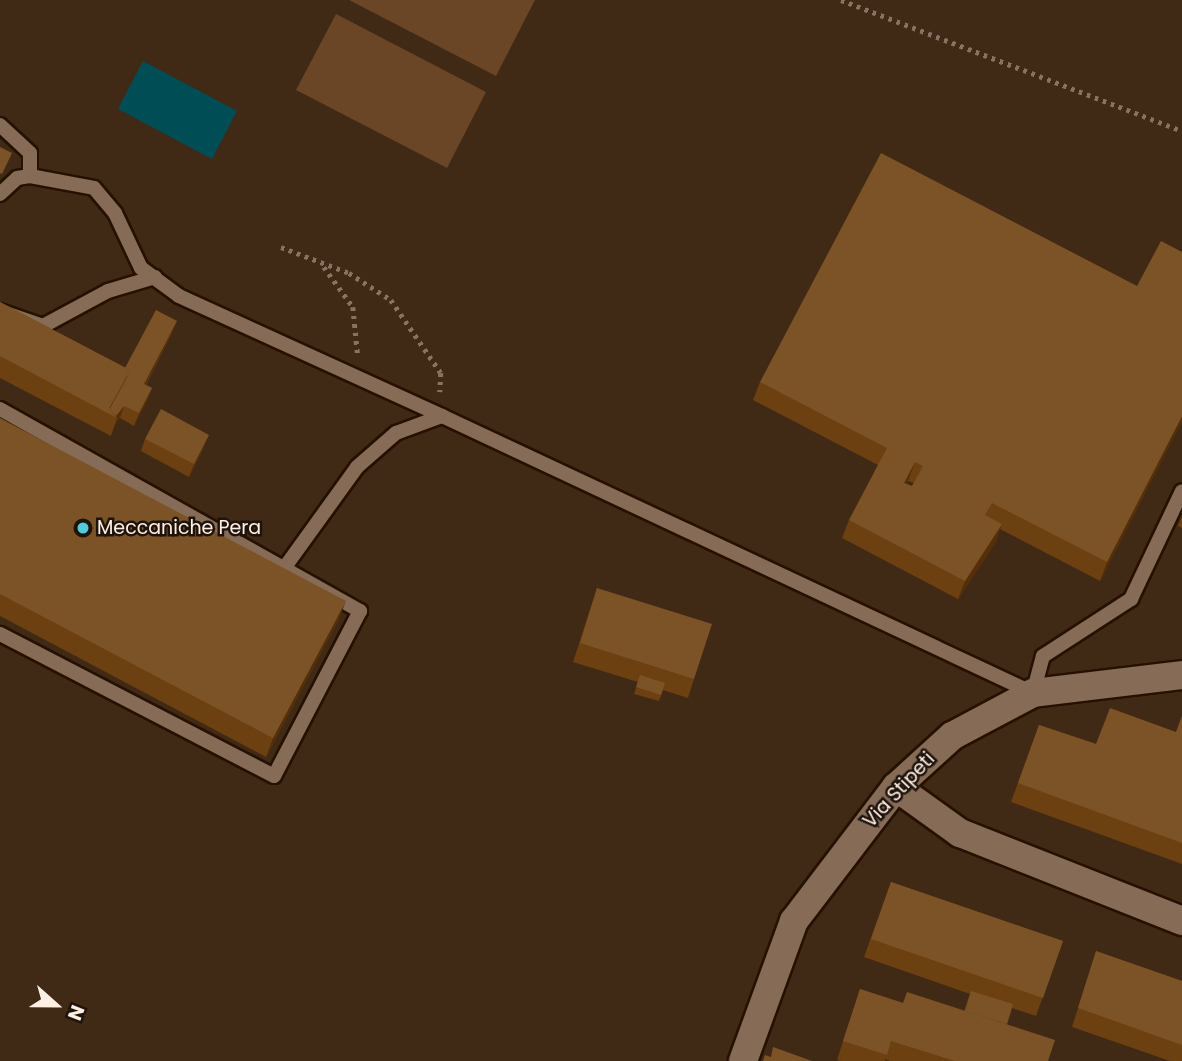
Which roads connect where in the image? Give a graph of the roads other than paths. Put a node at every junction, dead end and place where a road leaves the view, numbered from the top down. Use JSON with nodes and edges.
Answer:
{"nodes":[{"id":1,"x":0,"y":125,"type":"edge"},
{"id":2,"x":30,"y":176,"type":"junction"},
{"id":3,"x":0,"y":194,"type":"edge"},
{"id":4,"x":155,"y":276,"type":"junction"},
{"id":5,"x":0,"y":311,"type":"edge"},
{"id":6,"x":0,"y":409,"type":"edge"},
{"id":7,"x":440,"y":415,"type":"junction"},
{"id":8,"x":1182,"y":491,"type":"edge"},
{"id":9,"x":285,"y":567,"type":"junction"},
{"id":10,"x":0,"y":634,"type":"edge"},
{"id":11,"x":1182,"y":676,"type":"edge"},
{"id":12,"x":1033,"y":693,"type":"junction"},
{"id":13,"x":896,"y":786,"type":"junction"},
{"id":14,"x":1182,"y":921,"type":"edge"},
{"id":15,"x":743,"y":1061,"type":"edge"}],
"edges":[{"from":1,"to":2,"type":"lane"},
{"from":2,"to":3,"type":"lane"},
{"from":2,"to":4,"type":"lane"},
{"from":4,"to":5,"type":"lane"},
{"from":4,"to":7,"type":"lane"},
{"from":6,"to":9,"type":"lane"},
{"from":7,"to":9,"type":"lane"},
{"from":7,"to":12,"type":"lane"},
{"from":8,"to":12,"type":"lane"},
{"from":9,"to":10,"type":"lane"},
{"from":11,"to":12,"type":"street","name":"Via Stipeti"},
{"from":12,"to":13,"type":"street","name":"Via Stipeti"},
{"from":13,"to":14,"type":"street"},
{"from":13,"to":15,"type":"street","name":"Via Stipeti"}]}
